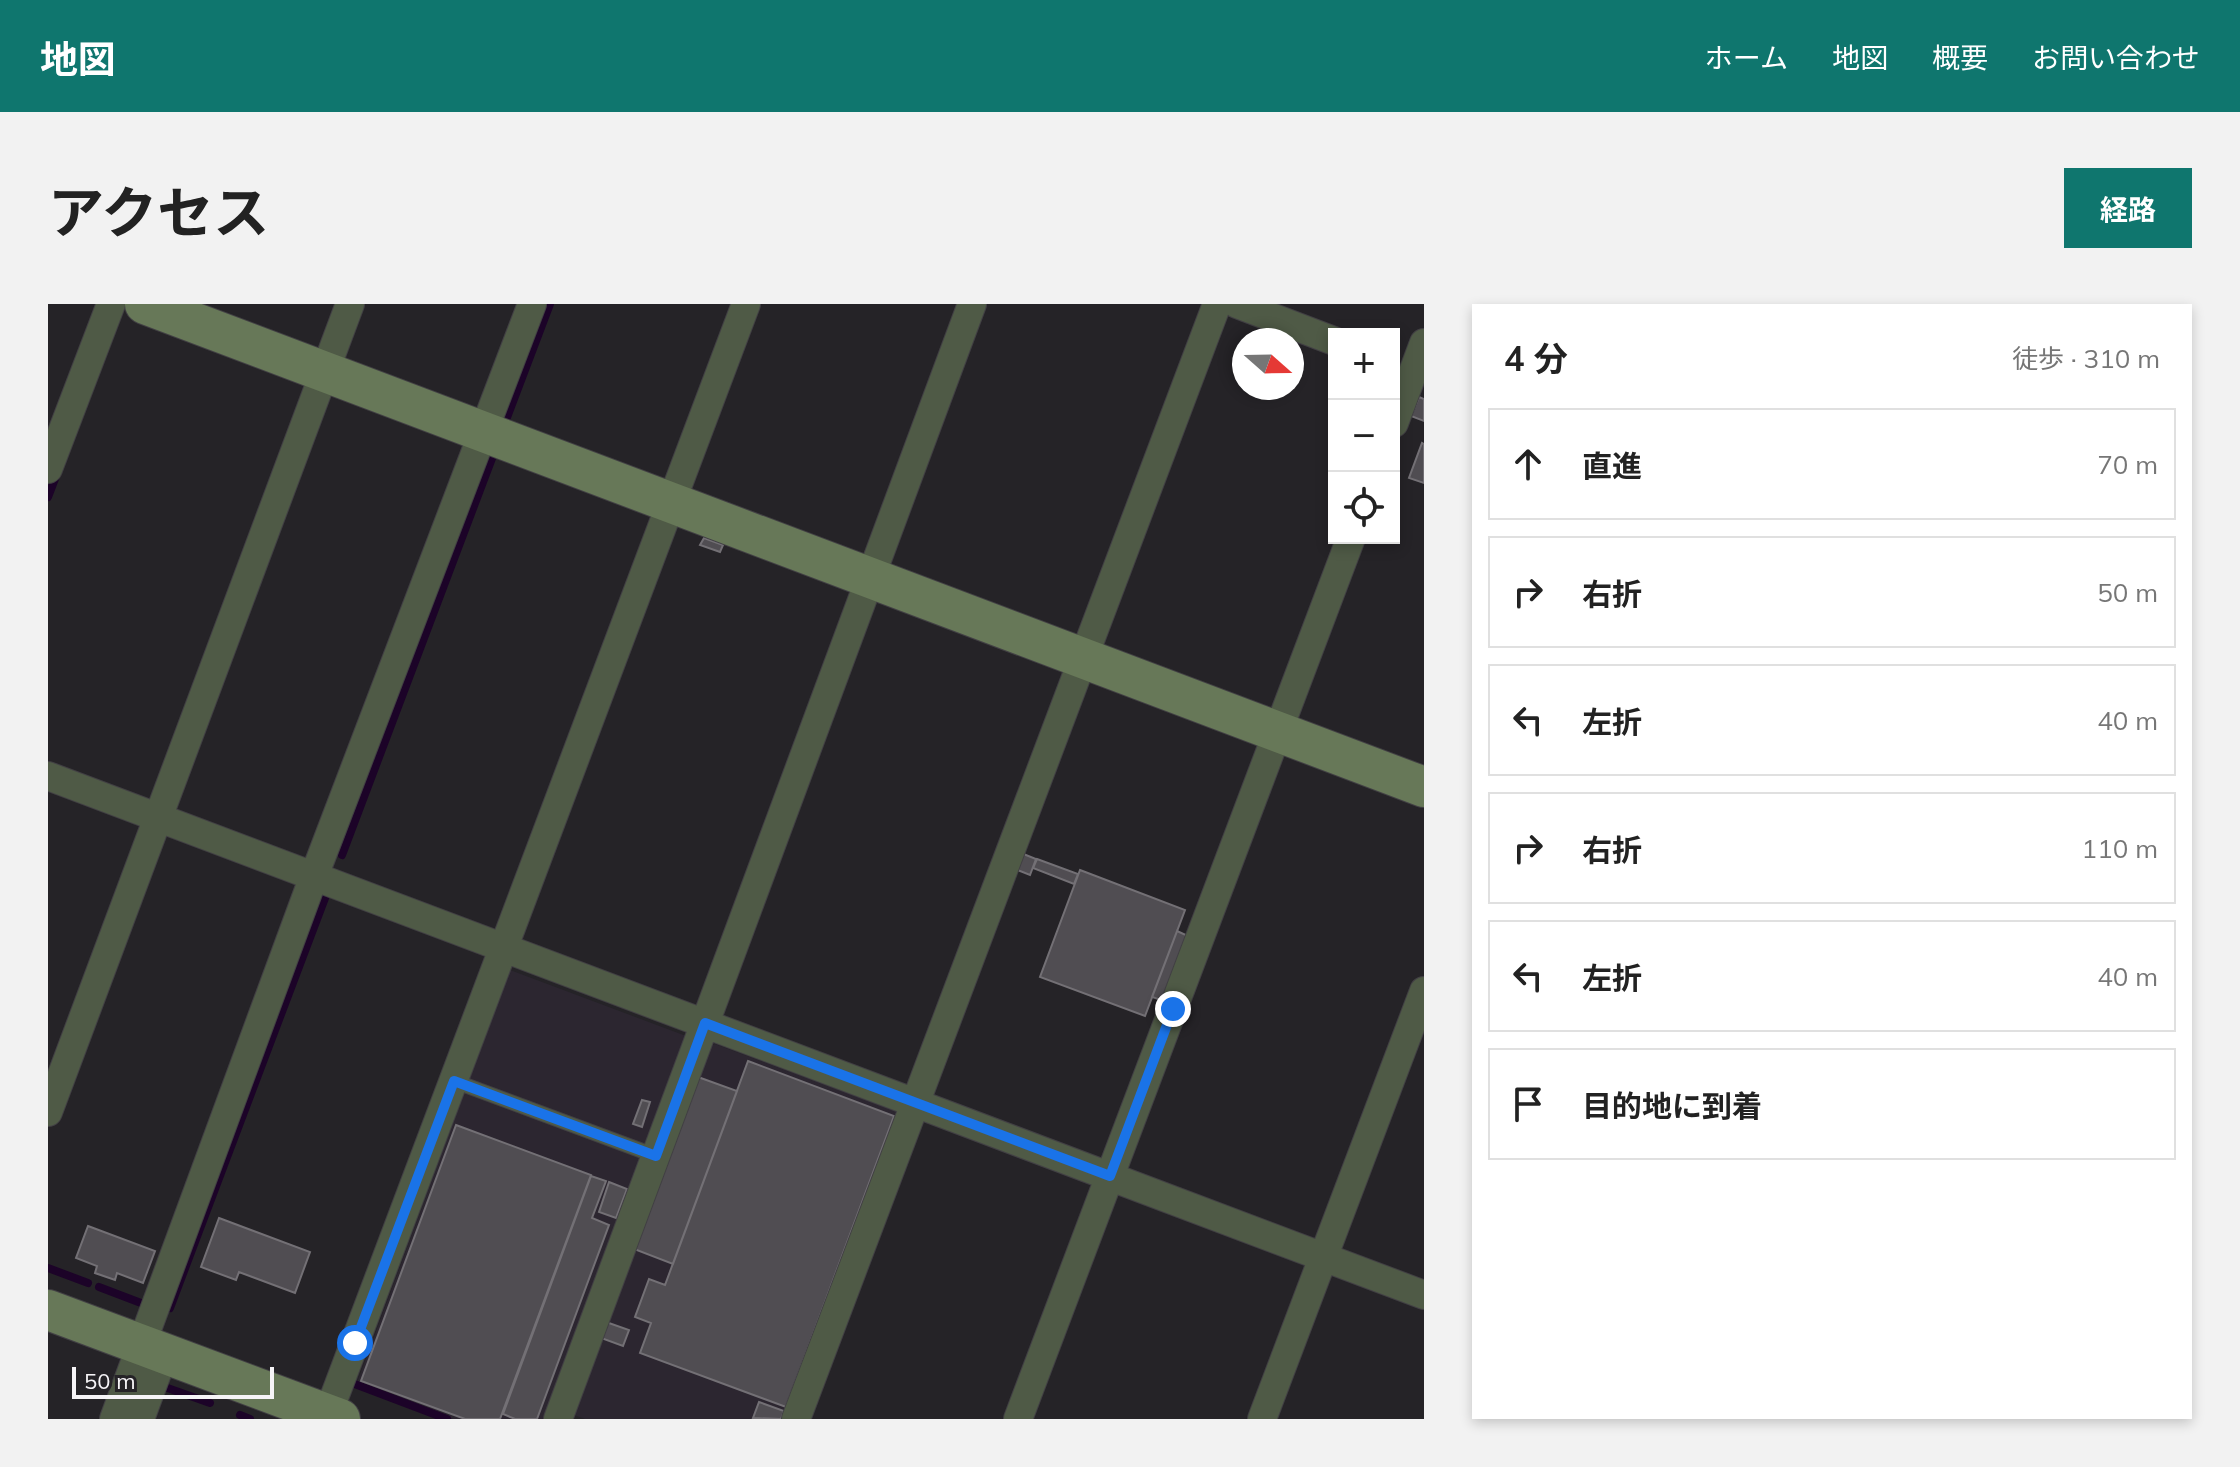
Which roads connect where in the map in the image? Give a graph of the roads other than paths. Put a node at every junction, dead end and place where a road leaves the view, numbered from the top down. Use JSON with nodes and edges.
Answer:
{"nodes":[{"id":1,"x":111,"y":304,"type":"edge"},
{"id":2,"x":145,"y":304,"type":"edge"},
{"id":3,"x":350,"y":304,"type":"edge"},
{"id":4,"x":532,"y":304,"type":"edge"},
{"id":5,"x":746,"y":304,"type":"edge"},
{"id":6,"x":972,"y":304,"type":"edge"},
{"id":7,"x":1217,"y":304,"type":"edge"},
{"id":8,"x":1237,"y":304,"type":"edge"},
{"id":9,"x":1328,"y":339,"type":"edge"},
{"id":10,"x":1424,"y":343,"type":"edge"},
{"id":11,"x":1411,"y":370,"type":"edge"},
{"id":12,"x":324,"y":371,"type":"junction"},
{"id":13,"x":1400,"y":404,"type":"edge"},
{"id":14,"x":483,"y":431,"type":"junction"},
{"id":15,"x":48,"y":469,"type":"edge"},
{"id":16,"x":671,"y":502,"type":"junction"},
{"id":17,"x":1349,"y":544,"type":"edge"},
{"id":18,"x":870,"y":577,"type":"junction"},
{"id":19,"x":1083,"y":658,"type":"junction"},
{"id":20,"x":1278,"y":732,"type":"junction"},
{"id":21,"x":48,"y":776,"type":"edge"},
{"id":22,"x":1424,"y":787,"type":"edge"},
{"id":23,"x":159,"y":818,"type":"junction"},
{"id":24,"x":314,"y":876,"type":"junction"},
{"id":25,"x":504,"y":947,"type":"junction"},
{"id":26,"x":1424,"y":991,"type":"edge"},
{"id":27,"x":705,"y":1023,"type":"junction"},
{"id":28,"x":454,"y":1081,"type":"junction"},
{"id":29,"x":916,"y":1103,"type":"junction"},
{"id":30,"x":48,"y":1112,"type":"edge"},
{"id":31,"x":656,"y":1156,"type":"junction"},
{"id":32,"x":1110,"y":1176,"type":"junction"},
{"id":33,"x":1324,"y":1257,"type":"junction"},
{"id":34,"x":1424,"y":1295,"type":"edge"},
{"id":35,"x":48,"y":1310,"type":"edge"},
{"id":36,"x":153,"y":1350,"type":"junction"},
{"id":37,"x":331,"y":1418,"type":"edge"},
{"id":38,"x":114,"y":1419,"type":"edge"},
{"id":39,"x":140,"y":1419,"type":"edge"},
{"id":40,"x":558,"y":1419,"type":"edge"},
{"id":41,"x":796,"y":1419,"type":"edge"},
{"id":42,"x":1018,"y":1419,"type":"edge"},
{"id":43,"x":1262,"y":1419,"type":"edge"}],
"edges":[{"from":1,"to":15,"type":"street"},
{"from":2,"to":12,"type":"street"},
{"from":3,"to":12,"type":"street"},
{"from":4,"to":14,"type":"street"},
{"from":5,"to":16,"type":"street"},
{"from":6,"to":18,"type":"street"},
{"from":7,"to":19,"type":"street"},
{"from":8,"to":9,"type":"street"},
{"from":10,"to":11,"type":"street"},
{"from":11,"to":13,"type":"street"},
{"from":12,"to":14,"type":"street"},
{"from":12,"to":23,"type":"street"},
{"from":14,"to":16,"type":"street"},
{"from":14,"to":24,"type":"street"},
{"from":16,"to":18,"type":"street"},
{"from":16,"to":25,"type":"street"},
{"from":17,"to":20,"type":"street"},
{"from":18,"to":19,"type":"street"},
{"from":18,"to":27,"type":"street"},
{"from":19,"to":20,"type":"street"},
{"from":19,"to":29,"type":"street"},
{"from":20,"to":22,"type":"street"},
{"from":20,"to":32,"type":"street"},
{"from":21,"to":23,"type":"street"},
{"from":23,"to":24,"type":"street"},
{"from":23,"to":30,"type":"street"},
{"from":24,"to":25,"type":"street"},
{"from":24,"to":36,"type":"street"},
{"from":25,"to":27,"type":"street"},
{"from":25,"to":28,"type":"street"},
{"from":26,"to":33,"type":"street"},
{"from":27,"to":29,"type":"street"},
{"from":27,"to":31,"type":"street"},
{"from":28,"to":31,"type":"lane"},
{"from":28,"to":37,"type":"street"},
{"from":29,"to":32,"type":"street"},
{"from":29,"to":41,"type":"street"},
{"from":31,"to":40,"type":"street"},
{"from":32,"to":33,"type":"street"},
{"from":32,"to":42,"type":"street"},
{"from":33,"to":34,"type":"street"},
{"from":33,"to":43,"type":"street"},
{"from":35,"to":36,"type":"street"},
{"from":36,"to":37,"type":"street"},
{"from":36,"to":38,"type":"street"},
{"from":36,"to":39,"type":"street"}]}
